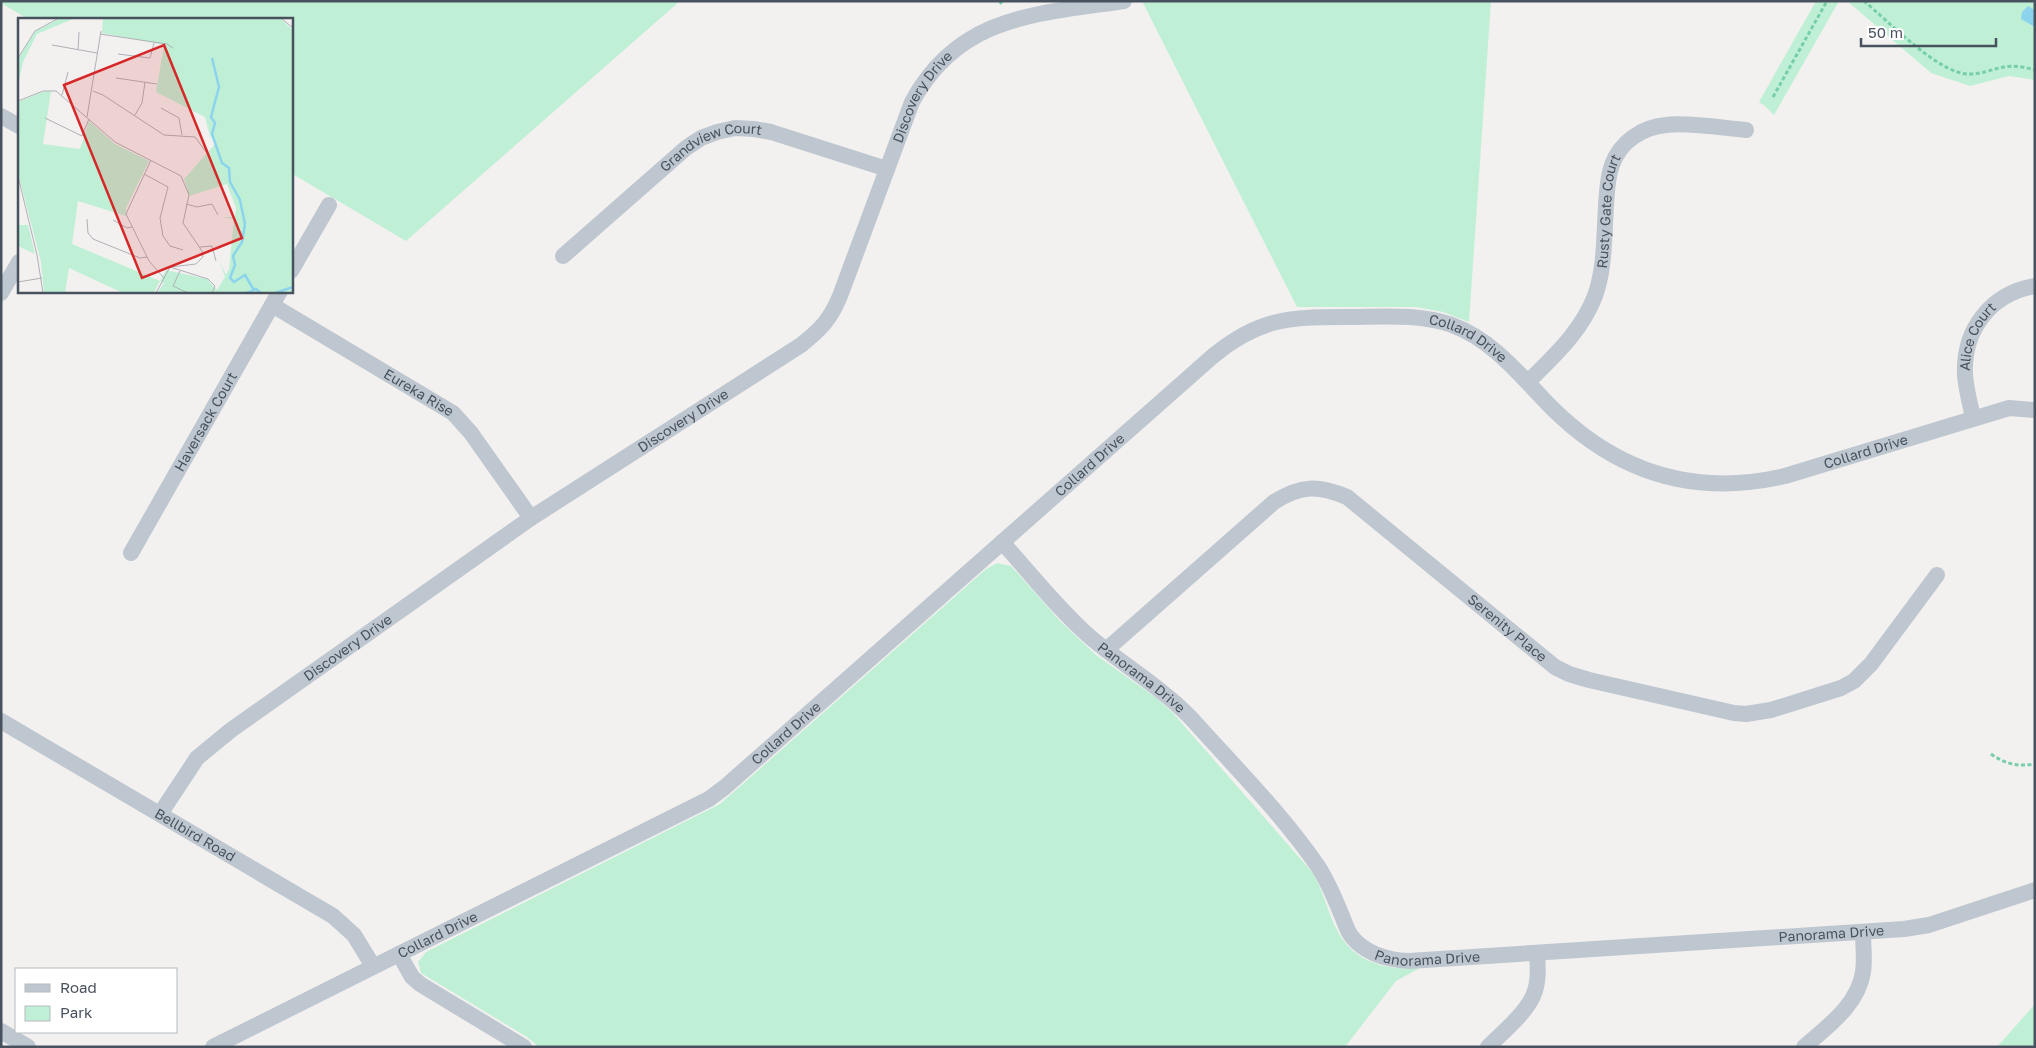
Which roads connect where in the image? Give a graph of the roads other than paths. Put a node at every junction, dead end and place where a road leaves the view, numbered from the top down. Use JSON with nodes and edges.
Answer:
{"nodes":[{"id":1,"x":1124,"y":1,"type":"edge"},
{"id":2,"x":1,"y":116,"type":"edge"},
{"id":3,"x":18,"y":125,"type":"edge"},
{"id":4,"x":1746,"y":130,"type":"dead end"},
{"id":5,"x":887,"y":169,"type":"junction"},
{"id":6,"x":329,"y":205,"type":"dead end"},
{"id":7,"x":563,"y":256,"type":"dead end"},
{"id":8,"x":18,"y":264,"type":"edge"},
{"id":9,"x":292,"y":269,"type":"edge"},
{"id":10,"x":2035,"y":286,"type":"edge"},
{"id":11,"x":1,"y":293,"type":"edge"},
{"id":12,"x":276,"y":298,"type":"edge"},
{"id":13,"x":1528,"y":382,"type":"junction"},
{"id":14,"x":2035,"y":410,"type":"edge"},
{"id":15,"x":1972,"y":417,"type":"junction"},
{"id":16,"x":531,"y":518,"type":"junction"},
{"id":17,"x":1002,"y":542,"type":"junction"},
{"id":18,"x":131,"y":553,"type":"dead end"},
{"id":19,"x":1937,"y":575,"type":"dead end"},
{"id":20,"x":1106,"y":650,"type":"junction"},
{"id":21,"x":1,"y":721,"type":"edge"},
{"id":22,"x":160,"y":814,"type":"junction"},
{"id":23,"x":2035,"y":890,"type":"edge"},
{"id":24,"x":1863,"y":932,"type":"junction"},
{"id":25,"x":1537,"y":953,"type":"junction"},
{"id":26,"x":399,"y":954,"type":"junction"},
{"id":27,"x":374,"y":966,"type":"junction"},
{"id":28,"x":1,"y":1031,"type":"edge"},
{"id":29,"x":28,"y":1047,"type":"edge"},
{"id":30,"x":213,"y":1047,"type":"edge"},
{"id":31,"x":524,"y":1047,"type":"edge"},
{"id":32,"x":1488,"y":1047,"type":"edge"},
{"id":33,"x":1804,"y":1047,"type":"edge"}],
"edges":[{"from":1,"to":5,"type":"street","name":"Discovery Drive"},
{"from":2,"to":3,"type":"street"},
{"from":4,"to":13,"type":"street","name":"Rusty Gate Court"},
{"from":5,"to":7,"type":"street","name":"Grandview Court"},
{"from":5,"to":16,"type":"street","name":"Discovery Drive"},
{"from":6,"to":9,"type":"street"},
{"from":8,"to":11,"type":"street"},
{"from":10,"to":15,"type":"street","name":"Alice Court"},
{"from":12,"to":16,"type":"street","name":"Eureka Rise"},
{"from":12,"to":18,"type":"street","name":"Haversack Court"},
{"from":13,"to":15,"type":"street","name":"Collard Drive"},
{"from":13,"to":17,"type":"street","name":"Collard Drive"},
{"from":14,"to":15,"type":"street","name":"Collard Drive"},
{"from":16,"to":22,"type":"street","name":"Discovery Drive"},
{"from":17,"to":20,"type":"street","name":"Panorama Drive"},
{"from":17,"to":26,"type":"street","name":"Collard Drive"},
{"from":19,"to":20,"type":"street","name":"Serenity Place"},
{"from":20,"to":25,"type":"street","name":"Panorama Drive"},
{"from":21,"to":22,"type":"street","name":"Bellbird Road"},
{"from":22,"to":27,"type":"street","name":"Bellbird Road"},
{"from":23,"to":24,"type":"street","name":"Panorama Drive"},
{"from":24,"to":25,"type":"street","name":"Panorama Drive"},
{"from":24,"to":33,"type":"street"},
{"from":25,"to":32,"type":"street"},
{"from":26,"to":27,"type":"street","name":"Collard Drive"},
{"from":26,"to":31,"type":"street"},
{"from":27,"to":30,"type":"street","name":"Collard Drive"},
{"from":28,"to":29,"type":"street"}]}
